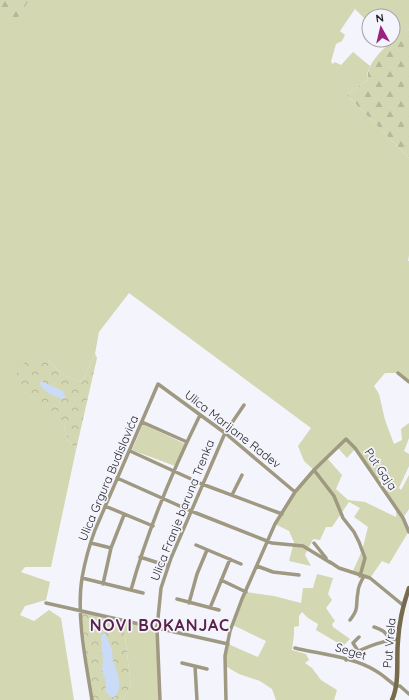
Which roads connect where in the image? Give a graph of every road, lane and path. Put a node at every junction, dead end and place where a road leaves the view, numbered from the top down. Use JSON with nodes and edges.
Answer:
{"nodes":[{"id":1,"x":398,"y":373,"type":"dead end"},
{"id":2,"x":409,"y":382,"type":"edge"},
{"id":3,"x":158,"y":384,"type":"joint"},
{"id":4,"x":244,"y":405,"type":"dead end"},
{"id":5,"x":200,"y":415,"type":"junction"},
{"id":6,"x":142,"y":422,"type":"junction"},
{"id":7,"x":224,"y":433,"type":"junction"},
{"id":8,"x":187,"y":442,"type":"junction"},
{"id":9,"x":130,"y":451,"type":"junction"},
{"id":10,"x":314,"y":470,"type":"junction"},
{"id":11,"x":175,"y":472,"type":"junction"},
{"id":12,"x":242,"y":475,"type":"dead end"},
{"id":13,"x":117,"y":478,"type":"junction"},
{"id":14,"x":202,"y":484,"type":"junction"},
{"id":15,"x":295,"y":492,"type":"junction"},
{"id":16,"x":232,"y":495,"type":"junction"},
{"id":17,"x":164,"y":499,"type":"junction"},
{"id":18,"x":105,"y":506,"type":"junction"},
{"id":19,"x":191,"y":511,"type":"junction"},
{"id":20,"x":282,"y":514,"type":"junction"},
{"id":21,"x":124,"y":515,"type":"junction"},
{"id":22,"x":152,"y":526,"type":"junction"},
{"id":23,"x":409,"y":532,"type":"edge"},
{"id":24,"x":268,"y":541,"type":"junction"},
{"id":25,"x":91,"y":543,"type":"junction"},
{"id":26,"x":314,"y":543,"type":"dead end"},
{"id":27,"x":196,"y":545,"type":"dead end"},
{"id":28,"x":111,"y":548,"type":"junction"},
{"id":29,"x":207,"y":550,"type":"junction"},
{"id":30,"x":140,"y":557,"type":"junction"},
{"id":31,"x":230,"y":559,"type":"junction"},
{"id":32,"x":331,"y":563,"type":"junction"},
{"id":33,"x":241,"y":564,"type":"dead end"},
{"id":34,"x":168,"y":566,"type":"junction"},
{"id":35,"x":257,"y":566,"type":"junction"},
{"id":36,"x":299,"y":575,"type":"dead end"},
{"id":37,"x":362,"y":576,"type":"junction"},
{"id":38,"x":82,"y":578,"type":"junction"},
{"id":39,"x":221,"y":580,"type":"junction"},
{"id":40,"x":103,"y":584,"type":"junction"},
{"id":41,"x":131,"y":590,"type":"junction"},
{"id":42,"x":246,"y":592,"type":"junction"},
{"id":43,"x":408,"y":592,"type":"edge"},
{"id":44,"x":143,"y":593,"type":"dead end"},
{"id":45,"x":176,"y":599,"type":"dead end"},
{"id":46,"x":189,"y":602,"type":"junction"},
{"id":47,"x":46,"y":603,"type":"dead end"},
{"id":48,"x":404,"y":606,"type":"junction"},
{"id":49,"x":210,"y":608,"type":"junction"},
{"id":50,"x":218,"y":610,"type":"dead end"},
{"id":51,"x":81,"y":611,"type":"junction"},
{"id":52,"x":350,"y":620,"type":"dead end"},
{"id":53,"x":374,"y":627,"type":"dead end"},
{"id":54,"x":157,"y":628,"type":"junction"},
{"id":55,"x":359,"y":637,"type":"dead end"},
{"id":56,"x":390,"y":640,"type":"junction"},
{"id":57,"x":398,"y":640,"type":"junction"},
{"id":58,"x":228,"y":644,"type":"junction"},
{"id":59,"x":295,"y":648,"type":"dead end"},
{"id":60,"x":358,"y":651,"type":"junction"},
{"id":61,"x":346,"y":660,"type":"junction"},
{"id":62,"x":182,"y":663,"type":"dead end"},
{"id":63,"x":195,"y":666,"type":"junction"},
{"id":64,"x":206,"y":669,"type":"dead end"},
{"id":65,"x":396,"y":686,"type":"junction"},
{"id":66,"x":407,"y":689,"type":"edge"},
{"id":67,"x":409,"y":694,"type":"edge"},
{"id":68,"x":92,"y":700,"type":"edge"},
{"id":69,"x":160,"y":700,"type":"edge"},
{"id":70,"x":197,"y":700,"type":"edge"},
{"id":71,"x":226,"y":700,"type":"edge"},
{"id":72,"x":392,"y":700,"type":"edge"}],
"edges":[{"from":1,"to":2,"type":"street"},
{"from":3,"to":5,"type":"street","name":"Ulica Marijane Radev"},
{"from":3,"to":6,"type":"street","name":"Ulica Grgura Budislavića"},
{"from":4,"to":7,"type":"street","name":"Ulica Franje baruna Trenka"},
{"from":5,"to":7,"type":"street","name":"Ulica Marijane Radev"},
{"from":5,"to":8,"type":"street"},
{"from":6,"to":8,"type":"street"},
{"from":6,"to":9,"type":"street","name":"Ulica Grgura Budislavića"},
{"from":7,"to":14,"type":"street","name":"Ulica Franje baruna Trenka"},
{"from":7,"to":15,"type":"street","name":"Ulica Marijane Radev"},
{"from":8,"to":11,"type":"street"},
{"from":9,"to":11,"type":"street"},
{"from":9,"to":13,"type":"street","name":"Ulica Grgura Budislavića"},
{"from":10,"to":15,"type":"street"},
{"from":10,"to":23,"type":"street","name":"Put Gaja"},
{"from":10,"to":37,"type":"street"},
{"from":11,"to":14,"type":"street"},
{"from":11,"to":17,"type":"street"},
{"from":12,"to":16,"type":"street"},
{"from":13,"to":17,"type":"street"},
{"from":13,"to":18,"type":"street","name":"Ulica Grgura Budislavića"},
{"from":14,"to":16,"type":"street"},
{"from":14,"to":19,"type":"street","name":"Ulica Franje baruna Trenka"},
{"from":15,"to":20,"type":"street"},
{"from":16,"to":20,"type":"street"},
{"from":17,"to":19,"type":"street"},
{"from":17,"to":22,"type":"street"},
{"from":18,"to":21,"type":"street"},
{"from":18,"to":25,"type":"street","name":"Ulica Grgura Budislavića"},
{"from":19,"to":24,"type":"street"},
{"from":19,"to":34,"type":"street","name":"Ulica Franje baruna Trenka"},
{"from":20,"to":24,"type":"street"},
{"from":21,"to":22,"type":"street"},
{"from":21,"to":28,"type":"street"},
{"from":22,"to":30,"type":"street"},
{"from":24,"to":32,"type":"street"},
{"from":24,"to":35,"type":"street"},
{"from":25,"to":28,"type":"street"},
{"from":25,"to":38,"type":"street","name":"Ulica Grgura Budislavića"},
{"from":26,"to":32,"type":"street"},
{"from":27,"to":29,"type":"street"},
{"from":28,"to":40,"type":"street"},
{"from":29,"to":31,"type":"street"},
{"from":29,"to":46,"type":"street"},
{"from":30,"to":34,"type":"street"},
{"from":30,"to":41,"type":"street"},
{"from":31,"to":33,"type":"street"},
{"from":31,"to":39,"type":"street"},
{"from":32,"to":37,"type":"street"},
{"from":34,"to":54,"type":"street","name":"Ulica Franje baruna Trenka"},
{"from":35,"to":36,"type":"street"},
{"from":35,"to":42,"type":"street"},
{"from":37,"to":48,"type":"street"},
{"from":37,"to":52,"type":"street"},
{"from":38,"to":40,"type":"street"},
{"from":38,"to":51,"type":"street","name":"Ulica Grgura Budislavića"},
{"from":39,"to":42,"type":"street"},
{"from":39,"to":49,"type":"street"},
{"from":40,"to":41,"type":"street"},
{"from":41,"to":44,"type":"street"},
{"from":42,"to":58,"type":"street"},
{"from":43,"to":48,"type":"main road","name":"Put Vrela"},
{"from":45,"to":46,"type":"street"},
{"from":46,"to":49,"type":"street"},
{"from":47,"to":51,"type":"street"},
{"from":48,"to":57,"type":"main road","name":"Put Vrela"},
{"from":49,"to":50,"type":"street"},
{"from":51,"to":54,"type":"street"},
{"from":51,"to":68,"type":"street","name":"Ulica Grgura Budislavića"},
{"from":53,"to":56,"type":"street"},
{"from":54,"to":58,"type":"street"},
{"from":54,"to":69,"type":"street","name":"Ulica Franje baruna Trenka"},
{"from":55,"to":60,"type":"street"},
{"from":56,"to":57,"type":"street"},
{"from":56,"to":60,"type":"street"},
{"from":57,"to":65,"type":"main road","name":"Put Vrela"},
{"from":58,"to":71,"type":"street"},
{"from":59,"to":61,"type":"street","name":"Seget"},
{"from":60,"to":61,"type":"street"},
{"from":61,"to":65,"type":"street","name":"Seget"},
{"from":62,"to":63,"type":"street"},
{"from":63,"to":64,"type":"street"},
{"from":63,"to":70,"type":"street"},
{"from":65,"to":66,"type":"street","name":"Seget"},
{"from":65,"to":72,"type":"main road","name":"Put Vrela"},
{"from":66,"to":67,"type":"street","name":"Seget"}]}
